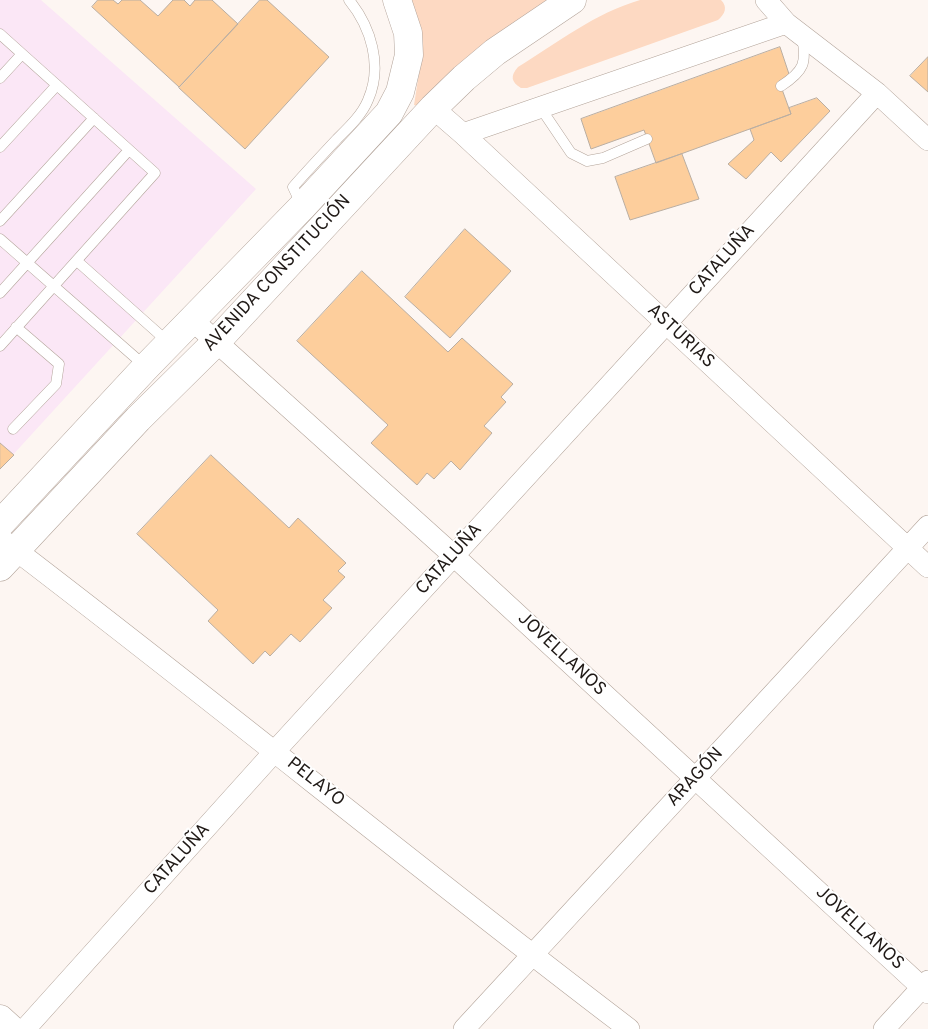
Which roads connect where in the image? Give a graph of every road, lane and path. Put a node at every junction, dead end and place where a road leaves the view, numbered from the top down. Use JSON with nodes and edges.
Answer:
{"nodes":[{"id":1,"x":349,"y":0,"type":"edge"},
{"id":2,"x":397,"y":0,"type":"edge"},
{"id":3,"x":572,"y":0,"type":"edge"},
{"id":4,"x":766,"y":0,"type":"edge"},
{"id":5,"x":794,"y":29,"type":"junction"},
{"id":6,"x":0,"y":34,"type":"edge"},
{"id":7,"x":22,"y":54,"type":"junction"},
{"id":8,"x":0,"y":78,"type":"edge"},
{"id":9,"x":57,"y":85,"type":"junction"},
{"id":10,"x":781,"y":86,"type":"dead end"},
{"id":11,"x":877,"y":93,"type":"junction"},
{"id":12,"x":540,"y":107,"type":"junction"},
{"id":13,"x":433,"y":108,"type":"junction"},
{"id":14,"x":94,"y":118,"type":"junction"},
{"id":15,"x":463,"y":134,"type":"junction"},
{"id":16,"x":647,"y":139,"type":"dead end"},
{"id":17,"x":928,"y":140,"type":"edge"},
{"id":18,"x":0,"y":147,"type":"edge"},
{"id":19,"x":129,"y":150,"type":"junction"},
{"id":20,"x":302,"y":207,"type":"junction"},
{"id":21,"x":0,"y":221,"type":"edge"},
{"id":22,"x":0,"y":239,"type":"edge"},
{"id":23,"x":76,"y":261,"type":"junction"},
{"id":24,"x":27,"y":263,"type":"junction"},
{"id":25,"x":54,"y":286,"type":"junction"},
{"id":26,"x":0,"y":292,"type":"edge"},
{"id":27,"x":191,"y":319,"type":"junction"},
{"id":28,"x":666,"y":324,"type":"junction"},
{"id":29,"x":16,"y":327,"type":"junction"},
{"id":30,"x":216,"y":342,"type":"junction"},
{"id":31,"x":168,"y":343,"type":"junction"},
{"id":32,"x":0,"y":346,"type":"edge"},
{"id":33,"x":146,"y":367,"type":"junction"},
{"id":34,"x":13,"y":428,"type":"dead end"},
{"id":35,"x":0,"y":524,"type":"edge"},
{"id":36,"x":928,"y":526,"type":"edge"},
{"id":37,"x":908,"y":548,"type":"junction"},
{"id":38,"x":5,"y":552,"type":"edge"},
{"id":39,"x":454,"y":556,"type":"junction"},
{"id":40,"x":928,"y":567,"type":"edge"},
{"id":41,"x":275,"y":751,"type":"junction"},
{"id":42,"x":696,"y":779,"type":"junction"},
{"id":43,"x":533,"y":956,"type":"junction"},
{"id":44,"x":926,"y":987,"type":"edge"},
{"id":45,"x":0,"y":1019,"type":"edge"},
{"id":46,"x":11,"y":1029,"type":"edge"},
{"id":47,"x":25,"y":1029,"type":"edge"},
{"id":48,"x":464,"y":1029,"type":"edge"},
{"id":49,"x":629,"y":1029,"type":"edge"},
{"id":50,"x":884,"y":1029,"type":"edge"}],
"edges":[{"from":1,"to":20,"type":"lane"},
{"from":2,"to":20,"type":"main road","name":"AVENIDA CONSTITUCIÓN"},
{"from":3,"to":13,"type":"main road","name":"AVENIDA CONSTITUCIÓN"},
{"from":4,"to":5,"type":"street"},
{"from":5,"to":10,"type":"lane"},
{"from":5,"to":11,"type":"street"},
{"from":5,"to":12,"type":"street"},
{"from":6,"to":7,"type":"lane"},
{"from":7,"to":8,"type":"lane"},
{"from":7,"to":9,"type":"lane"},
{"from":9,"to":14,"type":"lane"},
{"from":9,"to":18,"type":"lane"},
{"from":11,"to":17,"type":"street"},
{"from":11,"to":28,"type":"street","name":"CATALUÑA"},
{"from":12,"to":15,"type":"street"},
{"from":12,"to":16,"type":"lane"},
{"from":13,"to":15,"type":"street","name":"ASTURIAS"},
{"from":13,"to":30,"type":"main road","name":"AVENIDA CONSTITUCIÓN"},
{"from":14,"to":19,"type":"lane"},
{"from":14,"to":21,"type":"lane"},
{"from":15,"to":28,"type":"street","name":"ASTURIAS"},
{"from":19,"to":23,"type":"lane"},
{"from":19,"to":24,"type":"lane"},
{"from":20,"to":27,"type":"main road","name":"AVENIDA CONSTITUCIÓN"},
{"from":22,"to":24,"type":"lane"},
{"from":23,"to":25,"type":"lane"},
{"from":23,"to":31,"type":"lane"},
{"from":24,"to":25,"type":"lane"},
{"from":24,"to":26,"type":"lane"},
{"from":25,"to":29,"type":"lane"},
{"from":25,"to":33,"type":"lane"},
{"from":27,"to":30,"type":"street","name":"JOVELLANOS"},
{"from":27,"to":31,"type":"main road","name":"AVENIDA CONSTITUCIÓN"},
{"from":28,"to":37,"type":"street","name":"ASTURIAS"},
{"from":28,"to":39,"type":"street","name":"CATALUÑA"},
{"from":29,"to":32,"type":"lane"},
{"from":29,"to":34,"type":"lane"},
{"from":30,"to":38,"type":"main road","name":"AVENIDA CONSTITUCIÓN"},
{"from":30,"to":39,"type":"street","name":"JOVELLANOS"},
{"from":31,"to":33,"type":"main road","name":"AVENIDA CONSTITUCIÓN"},
{"from":33,"to":35,"type":"main road","name":"AVENIDA CONSTITUCIÓN"},
{"from":36,"to":37,"type":"street","name":"ARAGÓN"},
{"from":37,"to":40,"type":"street","name":"ASTURIAS"},
{"from":37,"to":42,"type":"street","name":"ARAGÓN"},
{"from":38,"to":41,"type":"street","name":"PELAYO"},
{"from":39,"to":41,"type":"street","name":"CATALUÑA"},
{"from":39,"to":42,"type":"street","name":"JOVELLANOS"},
{"from":41,"to":43,"type":"street","name":"PELAYO"},
{"from":41,"to":47,"type":"street","name":"CATALUÑA"},
{"from":42,"to":43,"type":"street","name":"ARAGÓN"},
{"from":42,"to":44,"type":"street","name":"JOVELLANOS"},
{"from":43,"to":48,"type":"street","name":"ARAGÓN"},
{"from":43,"to":49,"type":"street","name":"PELAYO"},
{"from":44,"to":50,"type":"street"},
{"from":45,"to":46,"type":"main road"}]}
